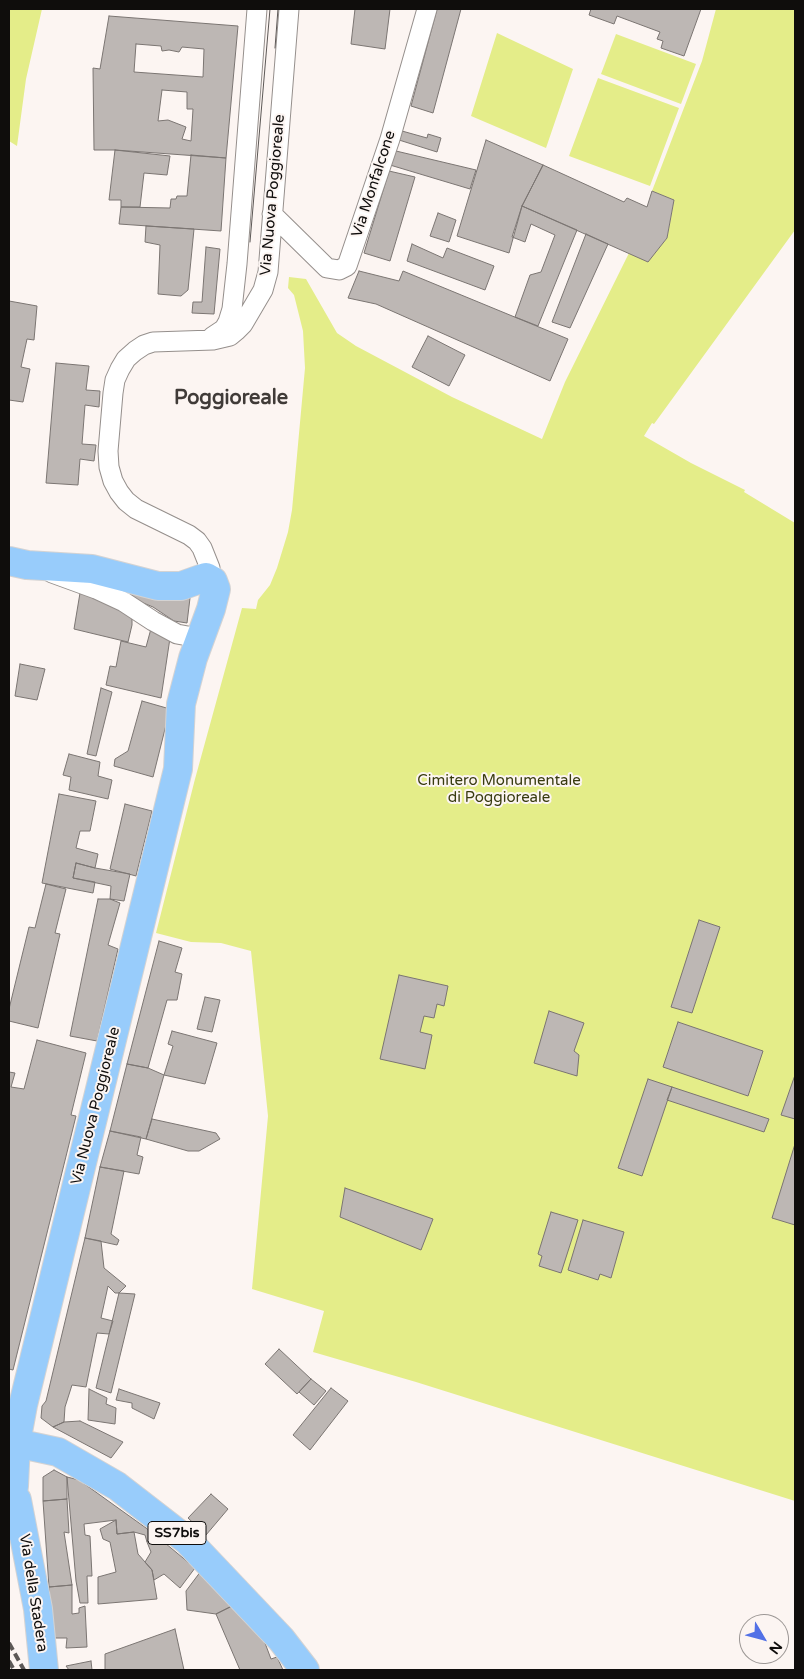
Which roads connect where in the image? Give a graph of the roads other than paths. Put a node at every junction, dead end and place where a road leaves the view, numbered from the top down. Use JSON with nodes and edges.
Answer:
{"nodes":[{"id":1,"x":257,"y":9,"type":"edge"},
{"id":2,"x":289,"y":9,"type":"edge"},
{"id":3,"x":427,"y":9,"type":"edge"},
{"id":4,"x":272,"y":214,"type":"junction"},
{"id":5,"x":237,"y":264,"type":"junction"},
{"id":6,"x":268,"y":266,"type":"junction"},
{"id":7,"x":197,"y":340,"type":"junction"},
{"id":8,"x":18,"y":563,"type":"edge"},
{"id":9,"x":203,"y":575,"type":"junction"},
{"id":10,"x":193,"y":637,"type":"dead end"},
{"id":11,"x":12,"y":1441,"type":"edge"},
{"id":12,"x":14,"y":1486,"type":"junction"},
{"id":13,"x":9,"y":1526,"type":"edge"},
{"id":14,"x":44,"y":1670,"type":"edge"},
{"id":15,"x":305,"y":1670,"type":"edge"}],
"edges":[{"from":1,"to":5,"type":"street","name":"Via Nuova Poggioreale"},
{"from":2,"to":4,"type":"street","name":"Via Nuova Poggioreale"},
{"from":3,"to":4,"type":"street","name":"Via Monfalcone"},
{"from":4,"to":6,"type":"street","name":"Via Nuova Poggioreale"},
{"from":5,"to":6,"type":"street"},
{"from":5,"to":7,"type":"street","name":"Via Nuova Poggioreale"},
{"from":6,"to":7,"type":"street","name":"Via Nuova Poggioreale"},
{"from":7,"to":9,"type":"street","name":"Via Nuova Poggioreale"},
{"from":8,"to":9,"type":"main road"},
{"from":8,"to":10,"type":"street"},
{"from":9,"to":11,"type":"main road","name":"Via Nuova Poggioreale"},
{"from":11,"to":12,"type":"main road","name":"Via della Stadera"},
{"from":11,"to":15,"type":"main road","number":"SS7bis"},
{"from":12,"to":13,"type":"main road","name":"Via della Stadera"},
{"from":12,"to":14,"type":"main road","name":"Via della Stadera"}]}
